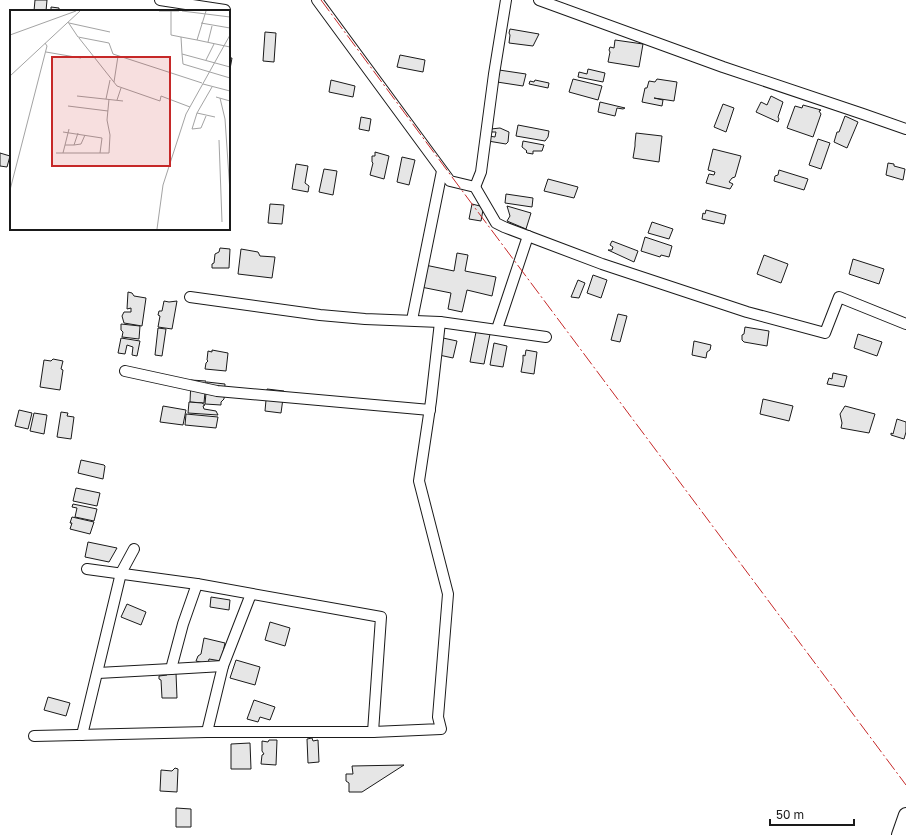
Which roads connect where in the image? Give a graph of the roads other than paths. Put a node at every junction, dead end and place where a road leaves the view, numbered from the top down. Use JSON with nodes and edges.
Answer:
{"nodes":[{"id":1,"x":160,"y":0,"type":"edge"},
{"id":2,"x":317,"y":0,"type":"edge"},
{"id":3,"x":506,"y":0,"type":"edge"},
{"id":4,"x":539,"y":0,"type":"edge"},
{"id":5,"x":225,"y":10,"type":"dead end"},
{"id":6,"x":906,"y":129,"type":"edge"},
{"id":7,"x":442,"y":171,"type":"junction"},
{"id":8,"x":475,"y":187,"type":"junction"},
{"id":9,"x":528,"y":236,"type":"junction"},
{"id":10,"x":190,"y":297,"type":"dead end"},
{"id":11,"x":412,"y":320,"type":"junction"},
{"id":12,"x":440,"y":322,"type":"junction"},
{"id":13,"x":906,"y":324,"type":"edge"},
{"id":14,"x":497,"y":329,"type":"junction"},
{"id":15,"x":546,"y":336,"type":"dead end"},
{"id":16,"x":125,"y":371,"type":"dead end"},
{"id":17,"x":430,"y":410,"type":"junction"},
{"id":18,"x":134,"y":549,"type":"dead end"},
{"id":19,"x":86,"y":569,"type":"dead end"},
{"id":20,"x":121,"y":574,"type":"junction"},
{"id":21,"x":197,"y":584,"type":"junction"},
{"id":22,"x":251,"y":594,"type":"junction"},
{"id":23,"x":223,"y":666,"type":"junction"},
{"id":24,"x":171,"y":669,"type":"junction"},
{"id":25,"x":98,"y":673,"type":"junction"},
{"id":26,"x":207,"y":732,"type":"junction"},
{"id":27,"x":373,"y":732,"type":"junction"},
{"id":28,"x":82,"y":735,"type":"junction"},
{"id":29,"x":34,"y":736,"type":"dead end"},
{"id":30,"x":906,"y":815,"type":"edge"},
{"id":31,"x":899,"y":835,"type":"edge"}],
"edges":[{"from":1,"to":5,"type":"street"},
{"from":2,"to":7,"type":"street"},
{"from":3,"to":8,"type":"street"},
{"from":4,"to":6,"type":"street"},
{"from":7,"to":8,"type":"street"},
{"from":7,"to":11,"type":"street"},
{"from":8,"to":9,"type":"street"},
{"from":9,"to":13,"type":"street"},
{"from":9,"to":14,"type":"street"},
{"from":10,"to":11,"type":"street"},
{"from":11,"to":12,"type":"street"},
{"from":12,"to":14,"type":"street"},
{"from":12,"to":17,"type":"street"},
{"from":14,"to":15,"type":"street"},
{"from":16,"to":17,"type":"street"},
{"from":17,"to":27,"type":"street"},
{"from":18,"to":20,"type":"street"},
{"from":19,"to":20,"type":"street"},
{"from":20,"to":21,"type":"street"},
{"from":20,"to":25,"type":"street"},
{"from":21,"to":22,"type":"street"},
{"from":21,"to":24,"type":"street"},
{"from":22,"to":23,"type":"street"},
{"from":22,"to":27,"type":"street"},
{"from":23,"to":24,"type":"street"},
{"from":23,"to":26,"type":"street"},
{"from":24,"to":25,"type":"street"},
{"from":25,"to":28,"type":"street"},
{"from":26,"to":27,"type":"street"},
{"from":26,"to":28,"type":"street"},
{"from":28,"to":29,"type":"street"},
{"from":30,"to":31,"type":"street"}]}
